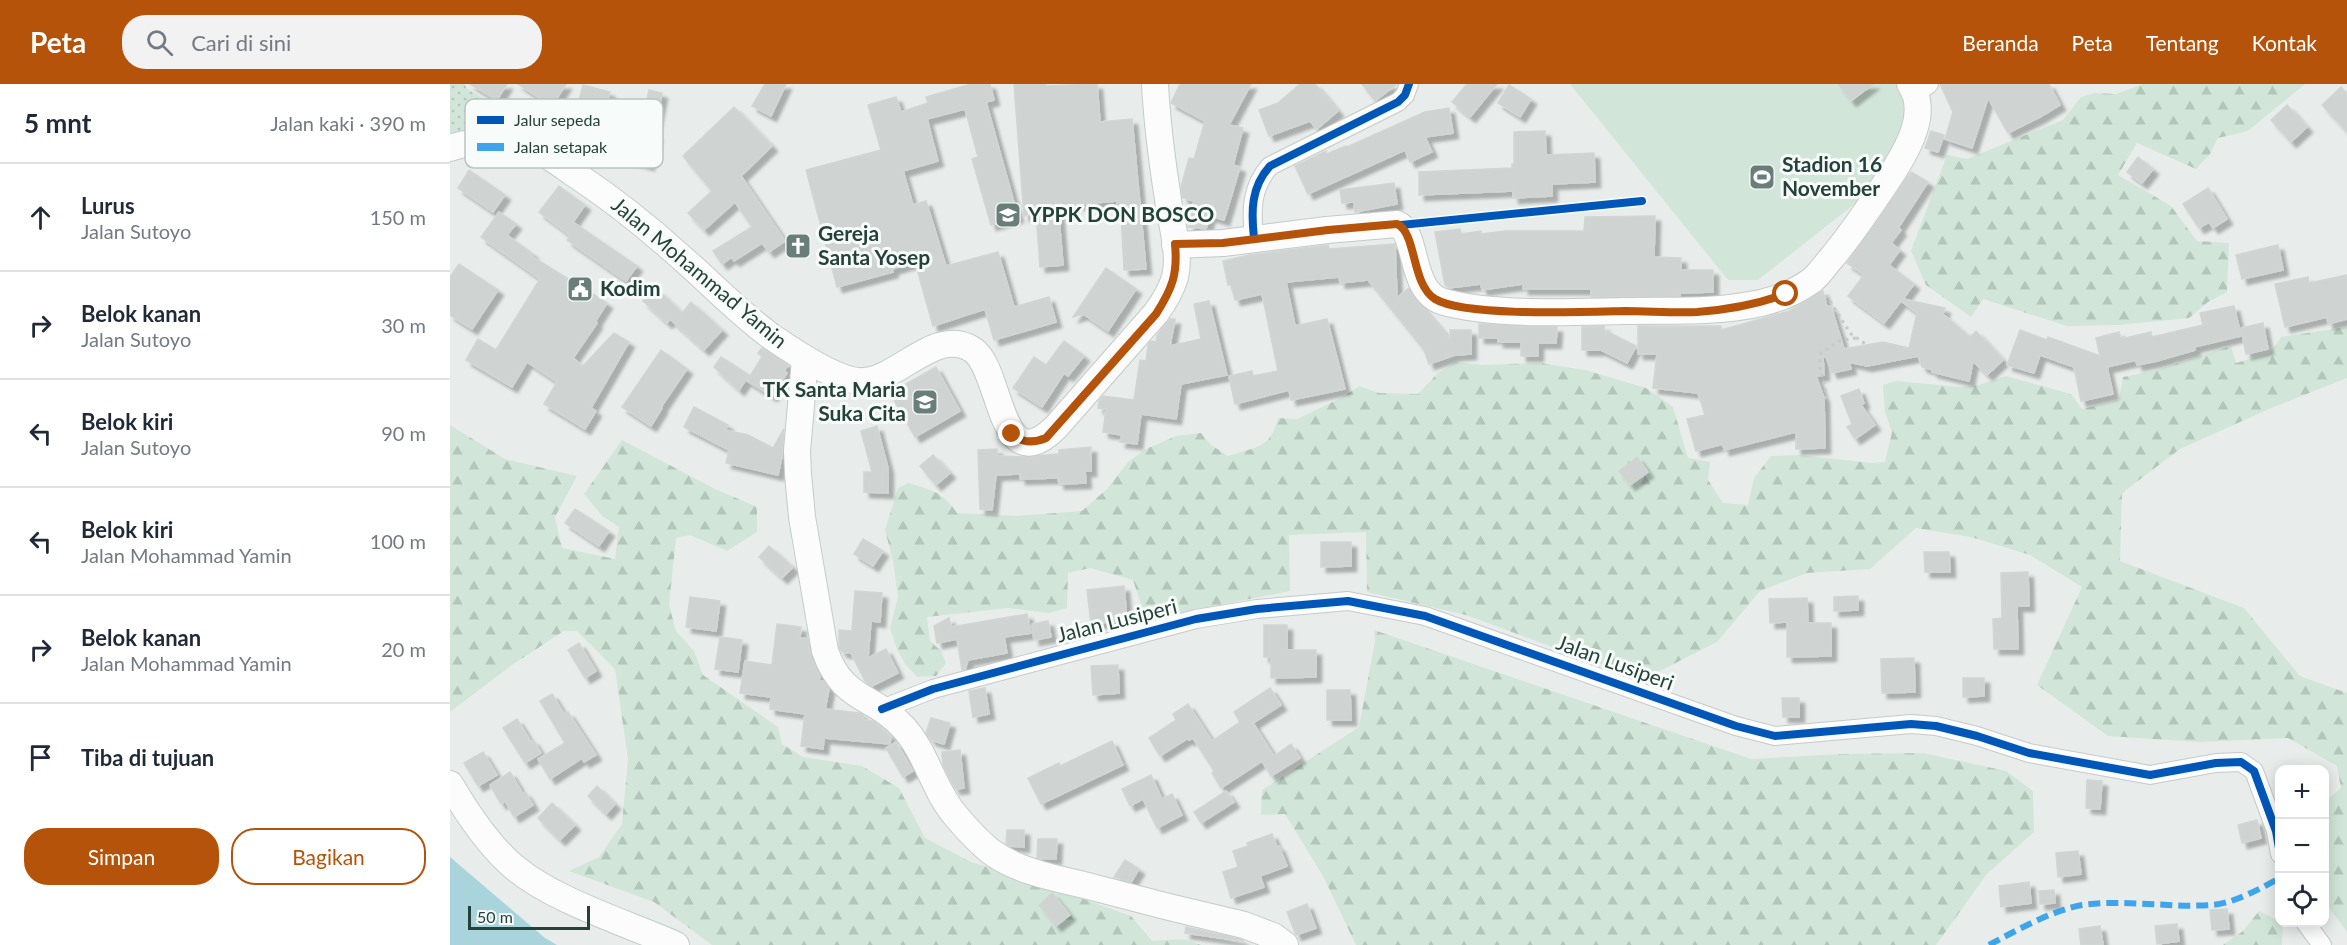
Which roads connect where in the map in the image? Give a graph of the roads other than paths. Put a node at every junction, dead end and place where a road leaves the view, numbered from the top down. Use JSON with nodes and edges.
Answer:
{"nodes":[{"id":1,"x":1155,"y":84,"type":"edge"},
{"id":2,"x":1409,"y":84,"type":"edge"},
{"id":3,"x":1918,"y":87,"type":"edge"},
{"id":4,"x":465,"y":145,"type":"edge"},
{"id":5,"x":450,"y":148,"type":"edge"},
{"id":6,"x":564,"y":168,"type":"edge"},
{"id":7,"x":1254,"y":238,"type":"junction"},
{"id":8,"x":1175,"y":244,"type":"junction"},
{"id":9,"x":805,"y":360,"type":"junction"},
{"id":10,"x":882,"y":709,"type":"junction"},
{"id":11,"x":450,"y":784,"type":"edge"},
{"id":12,"x":2275,"y":828,"type":"edge"},
{"id":13,"x":2309,"y":927,"type":"edge"},
{"id":14,"x":675,"y":945,"type":"edge"},
{"id":15,"x":1285,"y":945,"type":"edge"},
{"id":16,"x":2322,"y":945,"type":"edge"}],
"edges":[{"from":1,"to":8,"type":"main road"},
{"from":2,"to":7,"type":"street"},
{"from":3,"to":7,"type":"main road"},
{"from":4,"to":5,"type":"main road","name":"Jalan Mohammad Yamin"},
{"from":6,"to":9,"type":"main road","name":"Jalan Mohammad Yamin"},
{"from":7,"to":8,"type":"main road"},
{"from":8,"to":9,"type":"main road","name":"Jalan Mohammad Yamin"},
{"from":9,"to":10,"type":"main road"},
{"from":10,"to":12,"type":"street","name":"Jalan Lusiperi"},
{"from":10,"to":15,"type":"main road"},
{"from":11,"to":14,"type":"main road"},
{"from":13,"to":16,"type":"street"}]}
